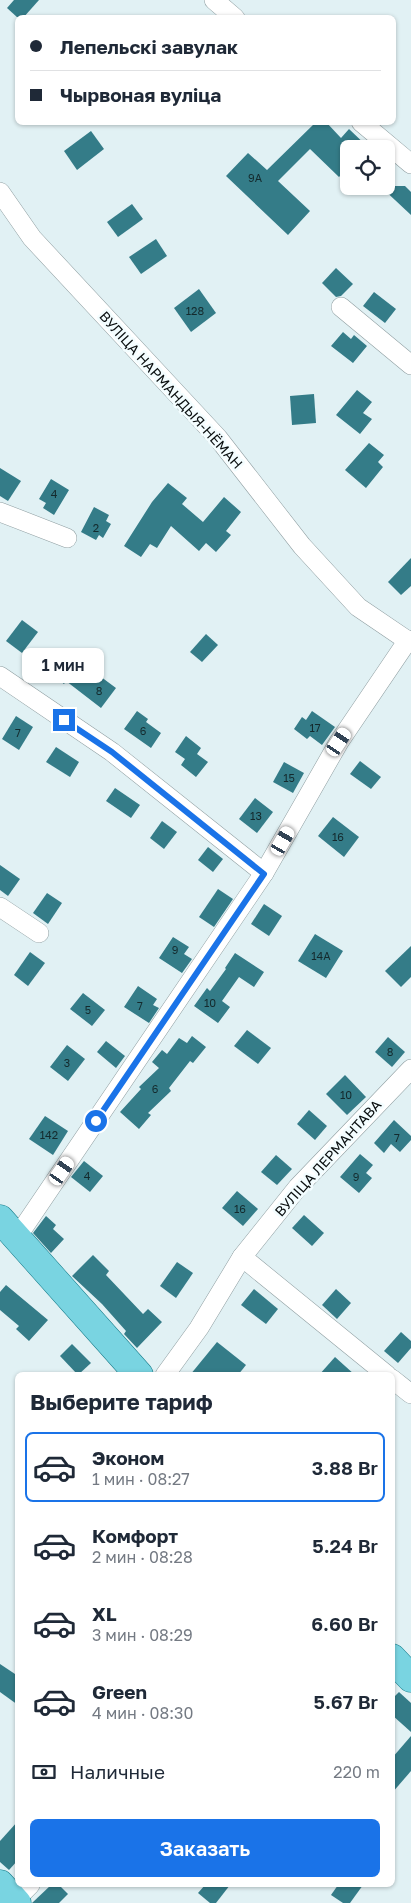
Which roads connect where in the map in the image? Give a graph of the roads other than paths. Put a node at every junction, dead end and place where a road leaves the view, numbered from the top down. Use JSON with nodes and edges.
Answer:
{"nodes":[{"id":1,"x":214,"y":0,"type":"edge"},
{"id":2,"x":232,"y":15,"type":"edge"},
{"id":3,"x":365,"y":125,"type":"edge"},
{"id":4,"x":411,"y":164,"type":"edge"},
{"id":5,"x":0,"y":192,"type":"edge"},
{"id":6,"x":341,"y":308,"type":"dead end"},
{"id":7,"x":411,"y":365,"type":"edge"},
{"id":8,"x":0,"y":512,"type":"edge"},
{"id":9,"x":67,"y":538,"type":"dead end"},
{"id":10,"x":409,"y":642,"type":"edge"},
{"id":11,"x":0,"y":676,"type":"edge"},
{"id":12,"x":264,"y":874,"type":"junction"},
{"id":13,"x":0,"y":907,"type":"edge"},
{"id":14,"x":39,"y":933,"type":"dead end"},
{"id":15,"x":411,"y":1069,"type":"edge"},
{"id":16,"x":8,"y":1228,"type":"edge"},
{"id":17,"x":242,"y":1257,"type":"junction"},
{"id":18,"x":136,"y":1372,"type":"edge"},
{"id":19,"x":168,"y":1372,"type":"edge"},
{"id":20,"x":383,"y":1372,"type":"edge"},
{"id":21,"x":395,"y":1381,"type":"edge"},
{"id":22,"x":411,"y":1394,"type":"edge"},
{"id":23,"x":395,"y":1661,"type":"edge"},
{"id":24,"x":411,"y":1678,"type":"edge"}],
"edges":[{"from":1,"to":2,"type":"street"},
{"from":3,"to":4,"type":"street"},
{"from":5,"to":10,"type":"street","name":"ВУЛІЦА НАРМАНДЫЯ-НЁМАН"},
{"from":6,"to":7,"type":"street"},
{"from":8,"to":9,"type":"street"},
{"from":10,"to":12,"type":"street"},
{"from":11,"to":12,"type":"street"},
{"from":12,"to":16,"type":"street"},
{"from":13,"to":14,"type":"street"},
{"from":15,"to":17,"type":"street","name":"ВУЛІЦА ЛЕРМАНТАВА"},
{"from":16,"to":18,"type":"main road"},
{"from":17,"to":19,"type":"street","name":"ВУЛІЦА ЛЕРМАНТАВА"},
{"from":17,"to":20,"type":"street"},
{"from":21,"to":22,"type":"street"},
{"from":23,"to":24,"type":"main road"}]}
